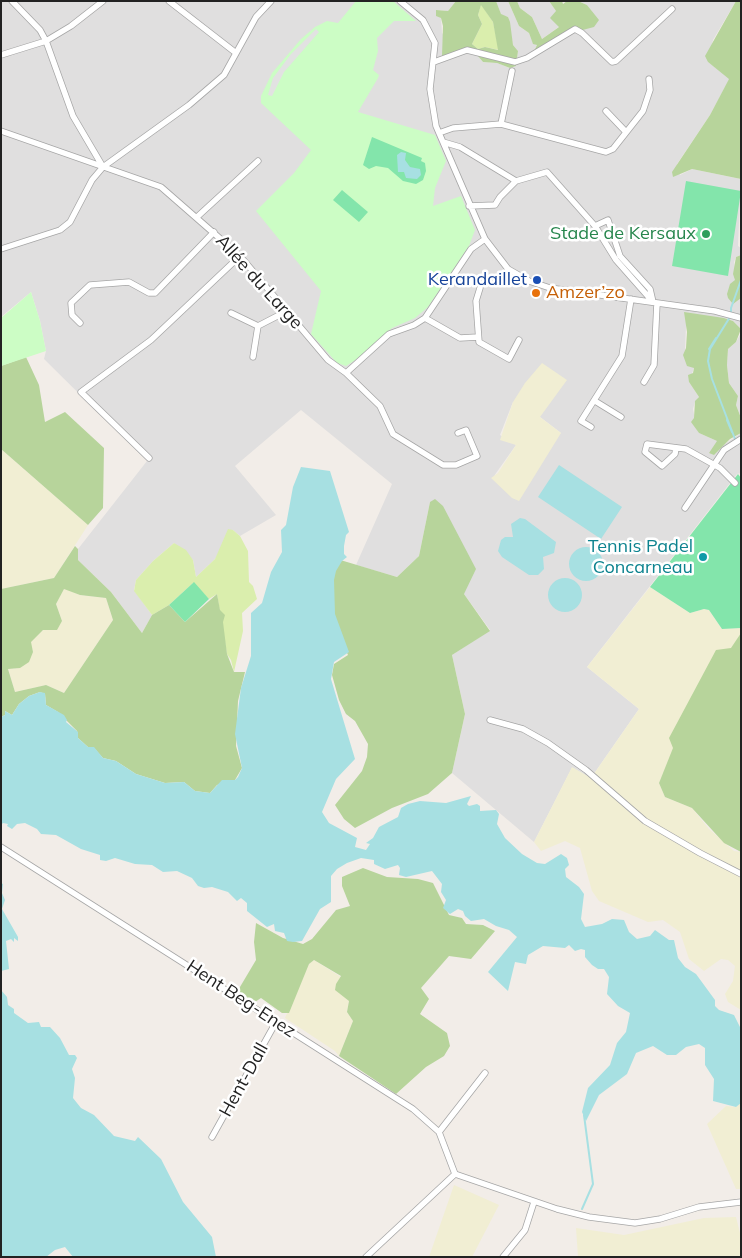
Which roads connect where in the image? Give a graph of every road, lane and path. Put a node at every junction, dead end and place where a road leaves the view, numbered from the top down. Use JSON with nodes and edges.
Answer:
{"nodes":[{"id":1,"x":12,"y":1,"type":"edge"},
{"id":2,"x":103,"y":1,"type":"edge"},
{"id":3,"x":169,"y":1,"type":"edge"},
{"id":4,"x":270,"y":1,"type":"edge"},
{"id":5,"x":400,"y":1,"type":"edge"},
{"id":6,"x":672,"y":9,"type":"dead end"},
{"id":7,"x":46,"y":41,"type":"junction"},
{"id":8,"x":236,"y":53,"type":"junction"},
{"id":9,"x":1,"y":55,"type":"edge"},
{"id":10,"x":434,"y":62,"type":"junction"},
{"id":11,"x":512,"y":71,"type":"dead end"},
{"id":12,"x":649,"y":79,"type":"dead end"},
{"id":13,"x":606,"y":112,"type":"dead end"},
{"id":14,"x":501,"y":124,"type":"junction"},
{"id":15,"x":1,"y":131,"type":"edge"},
{"id":16,"x":626,"y":132,"type":"junction"},
{"id":17,"x":438,"y":133,"type":"junction"},
{"id":18,"x":443,"y":142,"type":"junction"},
{"id":19,"x":258,"y":161,"type":"dead end"},
{"id":20,"x":103,"y":167,"type":"junction"},
{"id":21,"x":516,"y":181,"type":"junction"},
{"id":22,"x":469,"y":206,"type":"junction"},
{"id":23,"x":197,"y":217,"type":"junction"},
{"id":24,"x":596,"y":226,"type":"junction"},
{"id":25,"x":214,"y":232,"type":"junction"},
{"id":26,"x":485,"y":239,"type":"junction"},
{"id":27,"x":2,"y":247,"type":"edge"},
{"id":28,"x":240,"y":256,"type":"junction"},
{"id":29,"x":480,"y":288,"type":"dead end"},
{"id":30,"x":631,"y":299,"type":"junction"},
{"id":31,"x":655,"y":303,"type":"junction"},
{"id":32,"x":286,"y":311,"type":"junction"},
{"id":33,"x":231,"y":312,"type":"dead end"},
{"id":34,"x":425,"y":318,"type":"junction"},
{"id":35,"x":741,"y":318,"type":"edge"},
{"id":36,"x":80,"y":323,"type":"dead end"},
{"id":37,"x":258,"y":326,"type":"junction"},
{"id":38,"x":478,"y":337,"type":"junction"},
{"id":39,"x":519,"y":340,"type":"dead end"},
{"id":40,"x":253,"y":357,"type":"dead end"},
{"id":41,"x":346,"y":373,"type":"junction"},
{"id":42,"x":644,"y":382,"type":"dead end"},
{"id":43,"x":594,"y":401,"type":"junction"},
{"id":44,"x":622,"y":417,"type":"dead end"},
{"id":45,"x":591,"y":427,"type":"dead end"},
{"id":46,"x":458,"y":433,"type":"dead end"},
{"id":47,"x":741,"y":439,"type":"edge"},
{"id":48,"x":676,"y":448,"type":"junction"},
{"id":49,"x":149,"y":458,"type":"dead end"},
{"id":50,"x":713,"y":465,"type":"junction"},
{"id":51,"x":736,"y":483,"type":"dead end"},
{"id":52,"x":685,"y":508,"type":"dead end"},
{"id":53,"x":490,"y":720,"type":"dead end"},
{"id":54,"x":1,"y":848,"type":"edge"},
{"id":55,"x":741,"y":874,"type":"edge"},
{"id":56,"x":276,"y":1022,"type":"junction"},
{"id":57,"x":485,"y":1073,"type":"dead end"},
{"id":58,"x":439,"y":1132,"type":"junction"},
{"id":59,"x":212,"y":1137,"type":"dead end"},
{"id":60,"x":455,"y":1174,"type":"junction"},
{"id":61,"x":534,"y":1202,"type":"junction"},
{"id":62,"x":741,"y":1202,"type":"edge"},
{"id":63,"x":366,"y":1257,"type":"edge"},
{"id":64,"x":503,"y":1257,"type":"edge"}],
"edges":[{"from":1,"to":7,"type":"street"},
{"from":2,"to":7,"type":"street"},
{"from":3,"to":8,"type":"street"},
{"from":4,"to":8,"type":"street"},
{"from":5,"to":10,"type":"street"},
{"from":6,"to":10,"type":"street"},
{"from":7,"to":9,"type":"street"},
{"from":7,"to":20,"type":"street"},
{"from":8,"to":20,"type":"street"},
{"from":10,"to":17,"type":"street"},
{"from":11,"to":14,"type":"street"},
{"from":12,"to":16,"type":"street"},
{"from":13,"to":16,"type":"street"},
{"from":14,"to":16,"type":"street"},
{"from":14,"to":17,"type":"street"},
{"from":15,"to":20,"type":"street","name":"Allée du Large"},
{"from":17,"to":18,"type":"street"},
{"from":18,"to":21,"type":"street"},
{"from":18,"to":22,"type":"street"},
{"from":19,"to":23,"type":"street"},
{"from":20,"to":23,"type":"street","name":"Allée du Large"},
{"from":20,"to":27,"type":"street"},
{"from":21,"to":22,"type":"street"},
{"from":21,"to":24,"type":"street"},
{"from":22,"to":26,"type":"street"},
{"from":23,"to":25,"type":"street","name":"Allée du Large"},
{"from":24,"to":31,"type":"street"},
{"from":24,"to":31,"type":"street"},
{"from":25,"to":28,"type":"street","name":"Allée du Large"},
{"from":25,"to":36,"type":"street"},
{"from":26,"to":30,"type":"street"},
{"from":26,"to":34,"type":"street"},
{"from":28,"to":32,"type":"street","name":"Allée du Large"},
{"from":28,"to":49,"type":"street"},
{"from":29,"to":38,"type":"street"},
{"from":30,"to":31,"type":"street"},
{"from":30,"to":43,"type":"street"},
{"from":31,"to":35,"type":"street"},
{"from":31,"to":42,"type":"street"},
{"from":32,"to":37,"type":"street"},
{"from":32,"to":41,"type":"street","name":"Allée du Large"},
{"from":33,"to":37,"type":"street"},
{"from":34,"to":38,"type":"street"},
{"from":34,"to":41,"type":"street"},
{"from":37,"to":40,"type":"street"},
{"from":38,"to":39,"type":"street"},
{"from":41,"to":46,"type":"street","name":"Allée du Large"},
{"from":43,"to":44,"type":"street"},
{"from":43,"to":45,"type":"street"},
{"from":47,"to":50,"type":"street"},
{"from":48,"to":48,"type":"street"},
{"from":48,"to":50,"type":"street"},
{"from":50,"to":51,"type":"street"},
{"from":50,"to":52,"type":"street"},
{"from":53,"to":55,"type":"street"},
{"from":54,"to":56,"type":"street","name":"Hent Beg-Enez"},
{"from":56,"to":58,"type":"street","name":"Hent Beg-Enez"},
{"from":56,"to":59,"type":"street","name":"Hent-Dall"},
{"from":57,"to":58,"type":"street"},
{"from":58,"to":60,"type":"street","name":"Hent Beg-Enez"},
{"from":60,"to":61,"type":"street"},
{"from":60,"to":63,"type":"street"},
{"from":61,"to":62,"type":"street"},
{"from":61,"to":64,"type":"street"}]}
